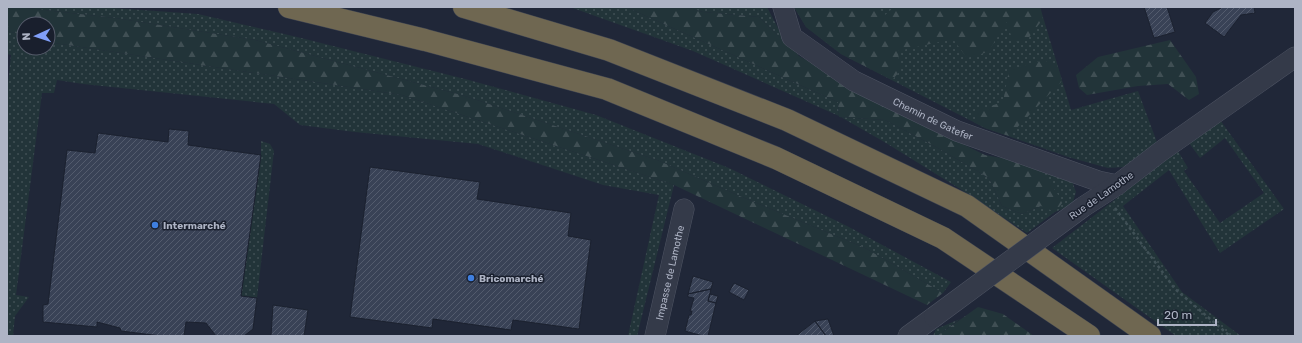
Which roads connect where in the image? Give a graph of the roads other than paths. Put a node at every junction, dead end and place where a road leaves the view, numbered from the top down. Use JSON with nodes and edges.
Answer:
{"nodes":[{"id":1,"x":290,"y":7,"type":"edge"},
{"id":2,"x":464,"y":7,"type":"edge"},
{"id":3,"x":783,"y":7,"type":"edge"},
{"id":4,"x":1295,"y":57,"type":"edge"},
{"id":5,"x":1110,"y":189,"type":"junction"},
{"id":6,"x":684,"y":209,"type":"dead end"},
{"id":7,"x":655,"y":336,"type":"edge"},
{"id":8,"x":908,"y":336,"type":"edge"},
{"id":9,"x":1089,"y":336,"type":"edge"},
{"id":10,"x":1150,"y":336,"type":"edge"}],
"edges":[{"from":1,"to":9,"type":"highway"},
{"from":2,"to":10,"type":"highway"},
{"from":3,"to":5,"type":"street","name":"Chemin de Gatefer"},
{"from":4,"to":5,"type":"street","name":"Rue de Lamothe"},
{"from":5,"to":8,"type":"street","name":"Rue de Lamothe","bridge":true},
{"from":6,"to":7,"type":"street","name":"Impasse de Lamothe"}]}
